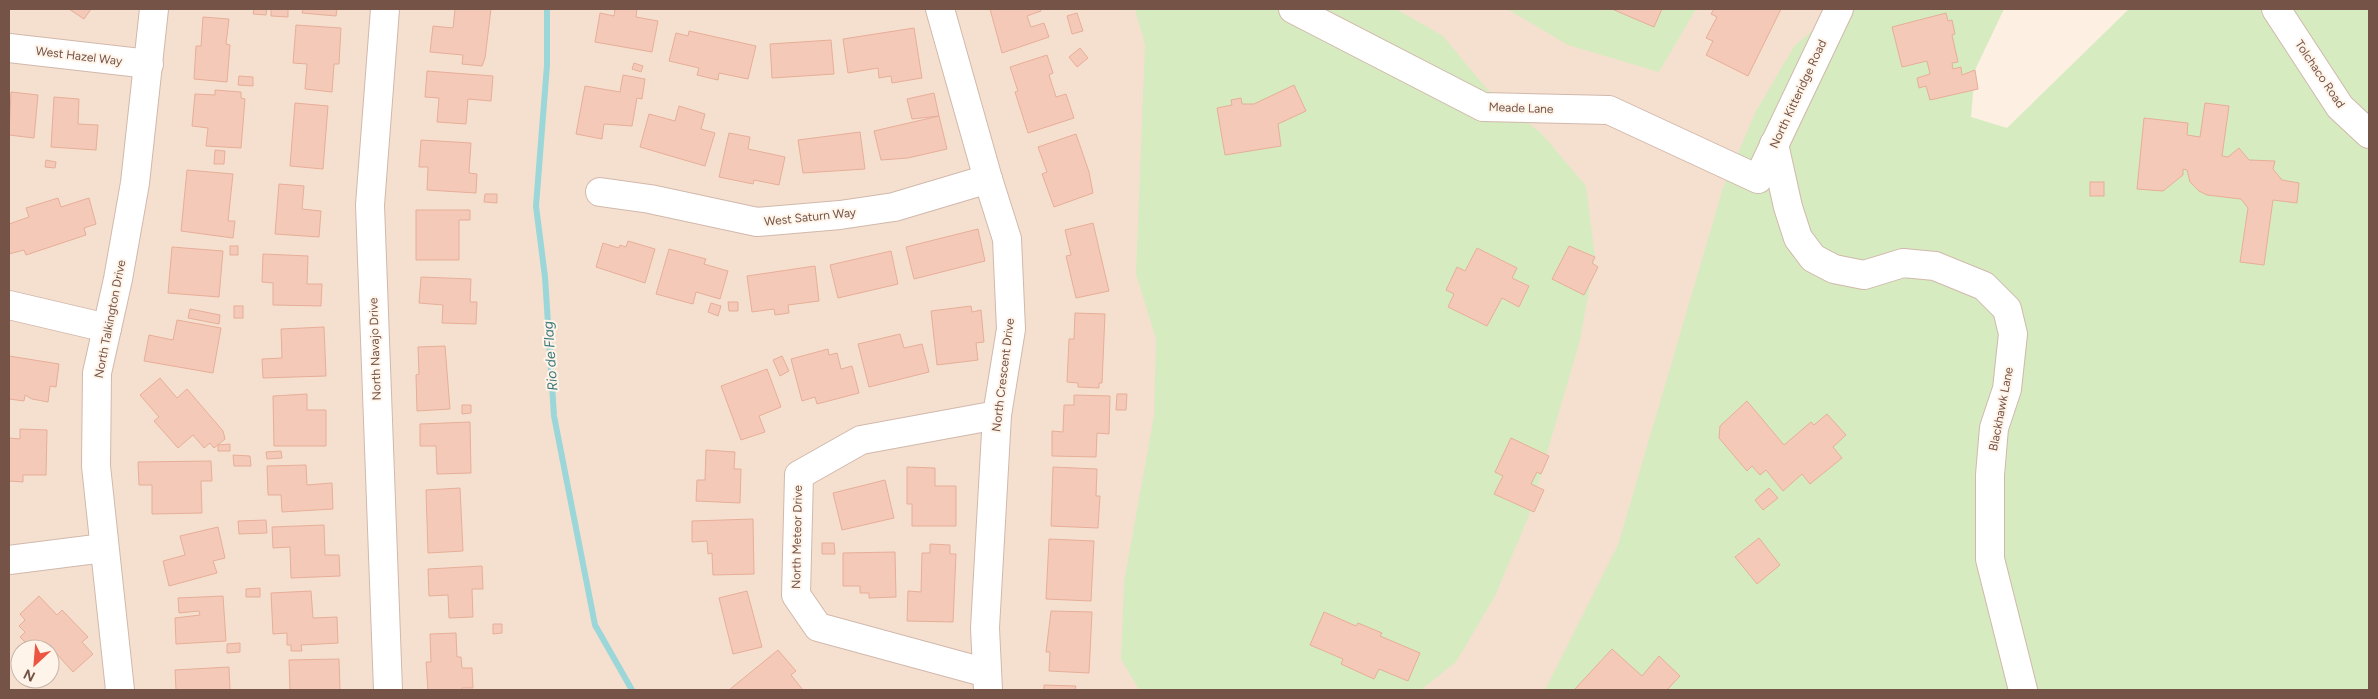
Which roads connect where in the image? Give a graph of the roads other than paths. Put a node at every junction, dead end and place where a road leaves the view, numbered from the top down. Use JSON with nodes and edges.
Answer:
{"nodes":[{"id":1,"x":154,"y":9,"type":"edge"},
{"id":2,"x":386,"y":9,"type":"edge"},
{"id":3,"x":940,"y":9,"type":"edge"},
{"id":4,"x":1292,"y":9,"type":"edge"},
{"id":5,"x":1839,"y":9,"type":"edge"},
{"id":6,"x":2276,"y":9,"type":"edge"},
{"id":7,"x":9,"y":48,"type":"edge"},
{"id":8,"x":149,"y":64,"type":"junction"},
{"id":9,"x":2369,"y":134,"type":"edge"},
{"id":10,"x":1774,"y":144,"type":"junction"},
{"id":11,"x":1758,"y":178,"type":"joint"},
{"id":12,"x":988,"y":179,"type":"junction"},
{"id":13,"x":600,"y":192,"type":"dead end"},
{"id":14,"x":9,"y":305,"type":"edge"},
{"id":15,"x":107,"y":328,"type":"junction"},
{"id":16,"x":997,"y":415,"type":"junction"},
{"id":17,"x":104,"y":548,"type":"junction"},
{"id":18,"x":9,"y":560,"type":"edge"},
{"id":19,"x":988,"y":682,"type":"edge"},
{"id":20,"x":120,"y":690,"type":"edge"},
{"id":21,"x":388,"y":690,"type":"edge"},
{"id":22,"x":2023,"y":690,"type":"edge"}],
"edges":[{"from":1,"to":8,"type":"street","name":"North Talkington Drive"},
{"from":2,"to":21,"type":"street","name":"North Navajo Drive"},
{"from":3,"to":12,"type":"street","name":"North Crescent Drive"},
{"from":4,"to":11,"type":"street","name":"Meade Lane"},
{"from":5,"to":10,"type":"street","name":"North Kitteridge Road"},
{"from":6,"to":9,"type":"street","name":"Tolchaco Road"},
{"from":7,"to":8,"type":"street","name":"West Hazel Way"},
{"from":8,"to":15,"type":"street","name":"North Talkington Drive"},
{"from":10,"to":11,"type":"street","name":"North Kitteridge Road"},
{"from":10,"to":22,"type":"street","name":"Blackhawk Lane"},
{"from":12,"to":13,"type":"street","name":"West Saturn Way"},
{"from":12,"to":16,"type":"street","name":"North Crescent Drive"},
{"from":14,"to":15,"type":"street"},
{"from":15,"to":17,"type":"street","name":"North Talkington Drive"},
{"from":16,"to":19,"type":"street","name":"North Crescent Drive"},
{"from":16,"to":19,"type":"street","name":"North Meteor Drive"},
{"from":17,"to":18,"type":"street"},
{"from":17,"to":20,"type":"street","name":"North Talkington Drive"}]}
